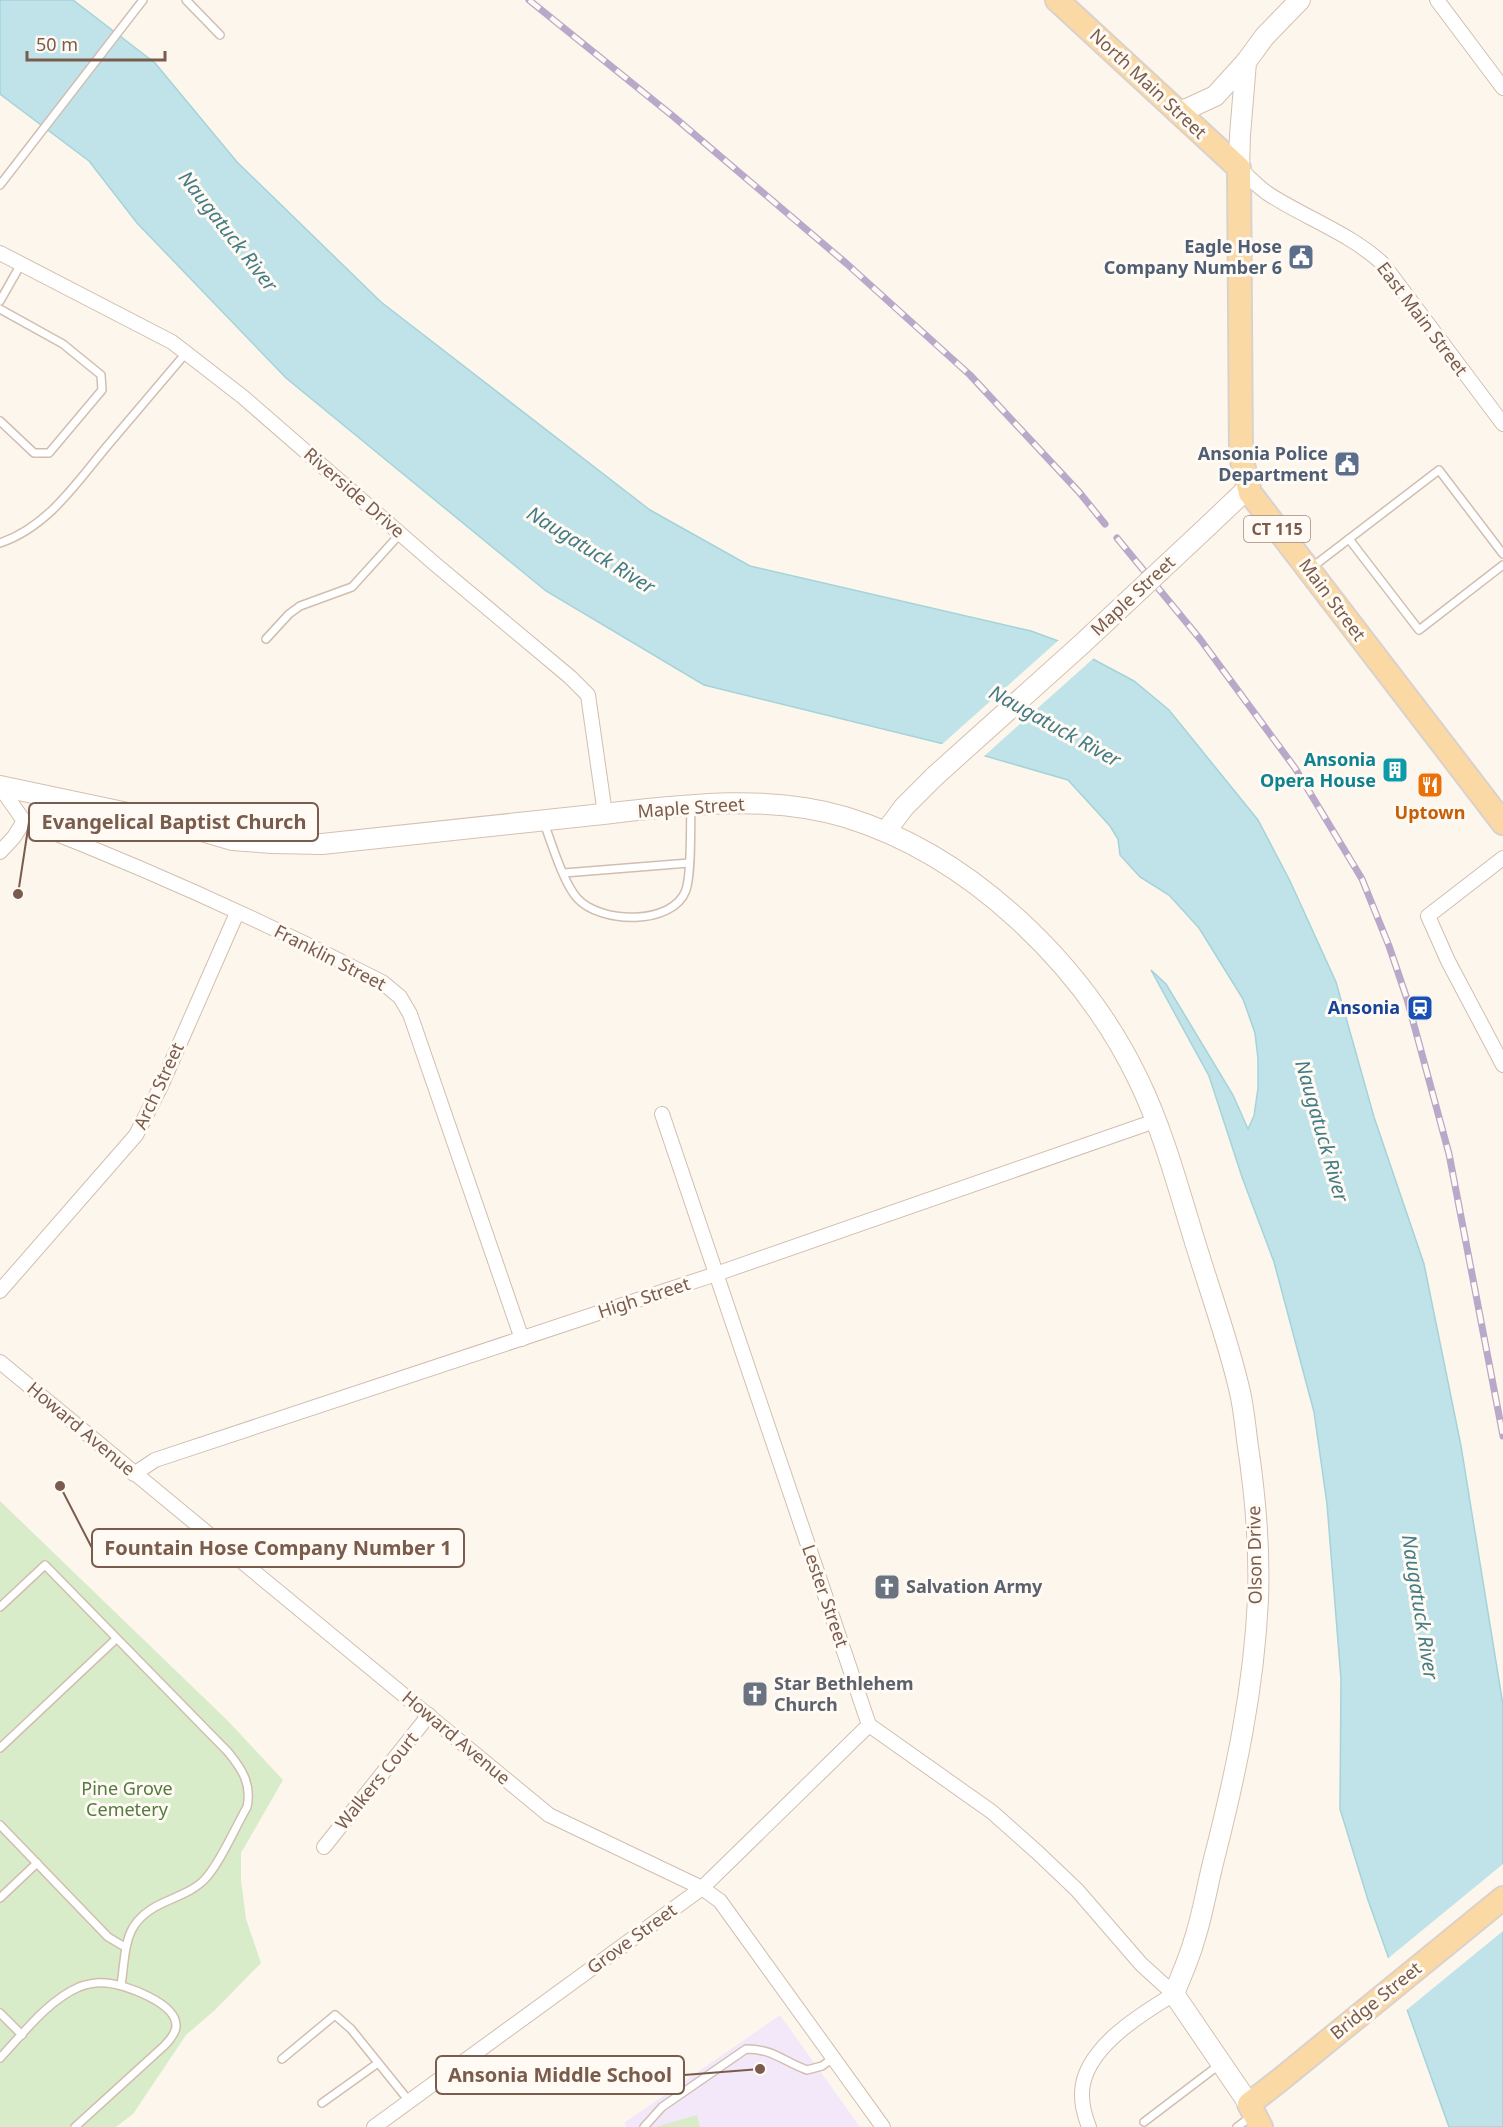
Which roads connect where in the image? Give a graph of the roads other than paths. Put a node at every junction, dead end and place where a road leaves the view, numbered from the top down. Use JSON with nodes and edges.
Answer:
{"nodes":[{"id":1,"x":143,"y":0,"type":"edge"},
{"id":2,"x":186,"y":0,"type":"edge"},
{"id":3,"x":1057,"y":0,"type":"edge"},
{"id":4,"x":1300,"y":0,"type":"edge"},
{"id":5,"x":1437,"y":0,"type":"edge"},
{"id":6,"x":220,"y":35,"type":"dead end"},
{"id":7,"x":1246,"y":62,"type":"junction"},
{"id":8,"x":1503,"y":88,"type":"edge"},
{"id":9,"x":1178,"y":113,"type":"junction"},
{"id":10,"x":1239,"y":168,"type":"junction"},
{"id":11,"x":0,"y":185,"type":"edge"},
{"id":12,"x":0,"y":254,"type":"edge"},
{"id":13,"x":21,"y":264,"type":"junction"},
{"id":14,"x":0,"y":301,"type":"edge"},
{"id":15,"x":0,"y":309,"type":"edge"},
{"id":16,"x":186,"y":353,"type":"junction"},
{"id":17,"x":0,"y":421,"type":"edge"},
{"id":18,"x":1503,"y":424,"type":"edge"},
{"id":19,"x":1248,"y":488,"type":"junction"},
{"id":20,"x":400,"y":534,"type":"junction"},
{"id":21,"x":1349,"y":538,"type":"junction"},
{"id":22,"x":0,"y":543,"type":"edge"},
{"id":23,"x":1503,"y":554,"type":"edge"},
{"id":24,"x":1503,"y":565,"type":"edge"},
{"id":25,"x":1309,"y":570,"type":"junction"},
{"id":26,"x":266,"y":639,"type":"dead end"},
{"id":27,"x":0,"y":787,"type":"edge"},
{"id":28,"x":691,"y":806,"type":"junction"},
{"id":29,"x":605,"y":814,"type":"junction"},
{"id":30,"x":544,"y":820,"type":"junction"},
{"id":31,"x":24,"y":821,"type":"junction"},
{"id":32,"x":1503,"y":823,"type":"edge"},
{"id":33,"x":886,"y":831,"type":"junction"},
{"id":34,"x":0,"y":852,"type":"edge"},
{"id":35,"x":1503,"y":858,"type":"edge"},
{"id":36,"x":689,"y":863,"type":"junction"},
{"id":37,"x":564,"y":873,"type":"junction"},
{"id":38,"x":237,"y":913,"type":"junction"},
{"id":39,"x":1503,"y":1065,"type":"edge"},
{"id":40,"x":662,"y":1114,"type":"dead end"},
{"id":41,"x":1155,"y":1121,"type":"junction"},
{"id":42,"x":716,"y":1274,"type":"junction"},
{"id":43,"x":0,"y":1291,"type":"edge"},
{"id":44,"x":522,"y":1339,"type":"junction"},
{"id":45,"x":0,"y":1362,"type":"edge"},
{"id":46,"x":134,"y":1474,"type":"junction"},
{"id":47,"x":0,"y":1607,"type":"edge"},
{"id":48,"x":116,"y":1639,"type":"junction"},
{"id":49,"x":429,"y":1715,"type":"junction"},
{"id":50,"x":869,"y":1725,"type":"junction"},
{"id":51,"x":0,"y":1748,"type":"edge"},
{"id":52,"x":0,"y":1825,"type":"edge"},
{"id":53,"x":324,"y":1847,"type":"dead end"},
{"id":54,"x":37,"y":1863,"type":"junction"},
{"id":55,"x":702,"y":1888,"type":"junction"},
{"id":56,"x":0,"y":1898,"type":"edge"},
{"id":57,"x":1503,"y":1898,"type":"edge"},
{"id":58,"x":125,"y":1947,"type":"junction"},
{"id":59,"x":121,"y":1985,"type":"junction"},
{"id":60,"x":1174,"y":1994,"type":"junction"},
{"id":61,"x":0,"y":2013,"type":"edge"},
{"id":62,"x":22,"y":2035,"type":"junction"},
{"id":63,"x":0,"y":2058,"type":"edge"},
{"id":64,"x":833,"y":2058,"type":"junction"},
{"id":65,"x":282,"y":2059,"type":"dead end"},
{"id":66,"x":378,"y":2063,"type":"junction"},
{"id":67,"x":1221,"y":2063,"type":"junction"},
{"id":68,"x":409,"y":2101,"type":"junction"},
{"id":69,"x":322,"y":2103,"type":"dead end"},
{"id":70,"x":1250,"y":2118,"type":"edge"},
{"id":71,"x":1144,"y":2122,"type":"dead end"},
{"id":72,"x":75,"y":2127,"type":"edge"},
{"id":73,"x":374,"y":2127,"type":"edge"},
{"id":74,"x":644,"y":2127,"type":"edge"},
{"id":75,"x":883,"y":2127,"type":"edge"},
{"id":76,"x":1089,"y":2127,"type":"edge"}],
"edges":[{"from":1,"to":11,"type":"lane"},
{"from":2,"to":6,"type":"lane"},
{"from":3,"to":9,"type":"main road","name":"North Main Street"},
{"from":4,"to":7,"type":"main road"},
{"from":5,"to":8,"type":"street"},
{"from":7,"to":9,"type":"main road"},
{"from":7,"to":10,"type":"main road"},
{"from":9,"to":10,"type":"main road","name":"North Main Street"},
{"from":10,"to":18,"type":"street","name":"East Main Street"},
{"from":10,"to":19,"type":"main road","name":"Main Street","number":"CT 115"},
{"from":12,"to":13,"type":"street","name":"Riverside Drive"},
{"from":13,"to":14,"type":"lane"},
{"from":13,"to":16,"type":"street","name":"Riverside Drive"},
{"from":15,"to":17,"type":"lane"},
{"from":16,"to":20,"type":"street","name":"Riverside Drive"},
{"from":16,"to":22,"type":"lane"},
{"from":19,"to":25,"type":"main road","name":"Main Street","number":"CT 115"},
{"from":19,"to":33,"type":"main road","name":"Maple Street","bridge":true},
{"from":20,"to":26,"type":"lane"},
{"from":20,"to":29,"type":"street","name":"Riverside Drive"},
{"from":21,"to":23,"type":"lane"},
{"from":21,"to":24,"type":"lane"},
{"from":21,"to":25,"type":"lane"},
{"from":25,"to":32,"type":"main road","name":"Main Street","number":"CT 115"},
{"from":27,"to":30,"type":"main road","name":"Maple Street"},
{"from":27,"to":31,"type":"street"},
{"from":28,"to":29,"type":"main road","name":"Maple Street"},
{"from":28,"to":33,"type":"main road","name":"Maple Street"},
{"from":28,"to":36,"type":"lane"},
{"from":29,"to":30,"type":"main road","name":"Maple Street"},
{"from":30,"to":37,"type":"lane"},
{"from":31,"to":34,"type":"street"},
{"from":31,"to":38,"type":"street","name":"Franklin Street"},
{"from":33,"to":41,"type":"main road"},
{"from":35,"to":39,"type":"street"},
{"from":36,"to":37,"type":"lane"},
{"from":36,"to":37,"type":"lane"},
{"from":38,"to":43,"type":"street","name":"Arch Street"},
{"from":38,"to":44,"type":"street","name":"Franklin Street"},
{"from":40,"to":42,"type":"street","name":"Lester Street"},
{"from":41,"to":42,"type":"street","name":"High Street"},
{"from":41,"to":60,"type":"main road","name":"Olson Drive"},
{"from":42,"to":44,"type":"street","name":"High Street"},
{"from":42,"to":50,"type":"street","name":"Lester Street"},
{"from":44,"to":46,"type":"street","name":"High Street"},
{"from":45,"to":46,"type":"street","name":"Howard Avenue"},
{"from":46,"to":49,"type":"street","name":"Howard Avenue"},
{"from":47,"to":48,"type":"lane"},
{"from":48,"to":51,"type":"lane"},
{"from":48,"to":58,"type":"lane"},
{"from":49,"to":53,"type":"street","name":"Walkers Court"},
{"from":49,"to":55,"type":"street","name":"Howard Avenue"},
{"from":50,"to":55,"type":"street","name":"Grove Street"},
{"from":50,"to":60,"type":"street"},
{"from":52,"to":54,"type":"lane"},
{"from":54,"to":56,"type":"lane"},
{"from":54,"to":58,"type":"lane"},
{"from":55,"to":64,"type":"street","name":"Howard Avenue"},
{"from":55,"to":68,"type":"street","name":"Grove Street"},
{"from":57,"to":70,"type":"main road","name":"Bridge Street"},
{"from":58,"to":59,"type":"lane"},
{"from":59,"to":62,"type":"lane"},
{"from":59,"to":72,"type":"lane"},
{"from":60,"to":67,"type":"main road"},
{"from":60,"to":76,"type":"street"},
{"from":61,"to":62,"type":"lane"},
{"from":62,"to":63,"type":"lane"},
{"from":64,"to":74,"type":"lane"},
{"from":64,"to":75,"type":"street","name":"Howard Avenue"},
{"from":65,"to":66,"type":"lane"},
{"from":66,"to":68,"type":"lane"},
{"from":66,"to":69,"type":"lane"},
{"from":67,"to":70,"type":"main road"},
{"from":67,"to":71,"type":"lane"},
{"from":68,"to":73,"type":"street","name":"Grove Street"}]}
